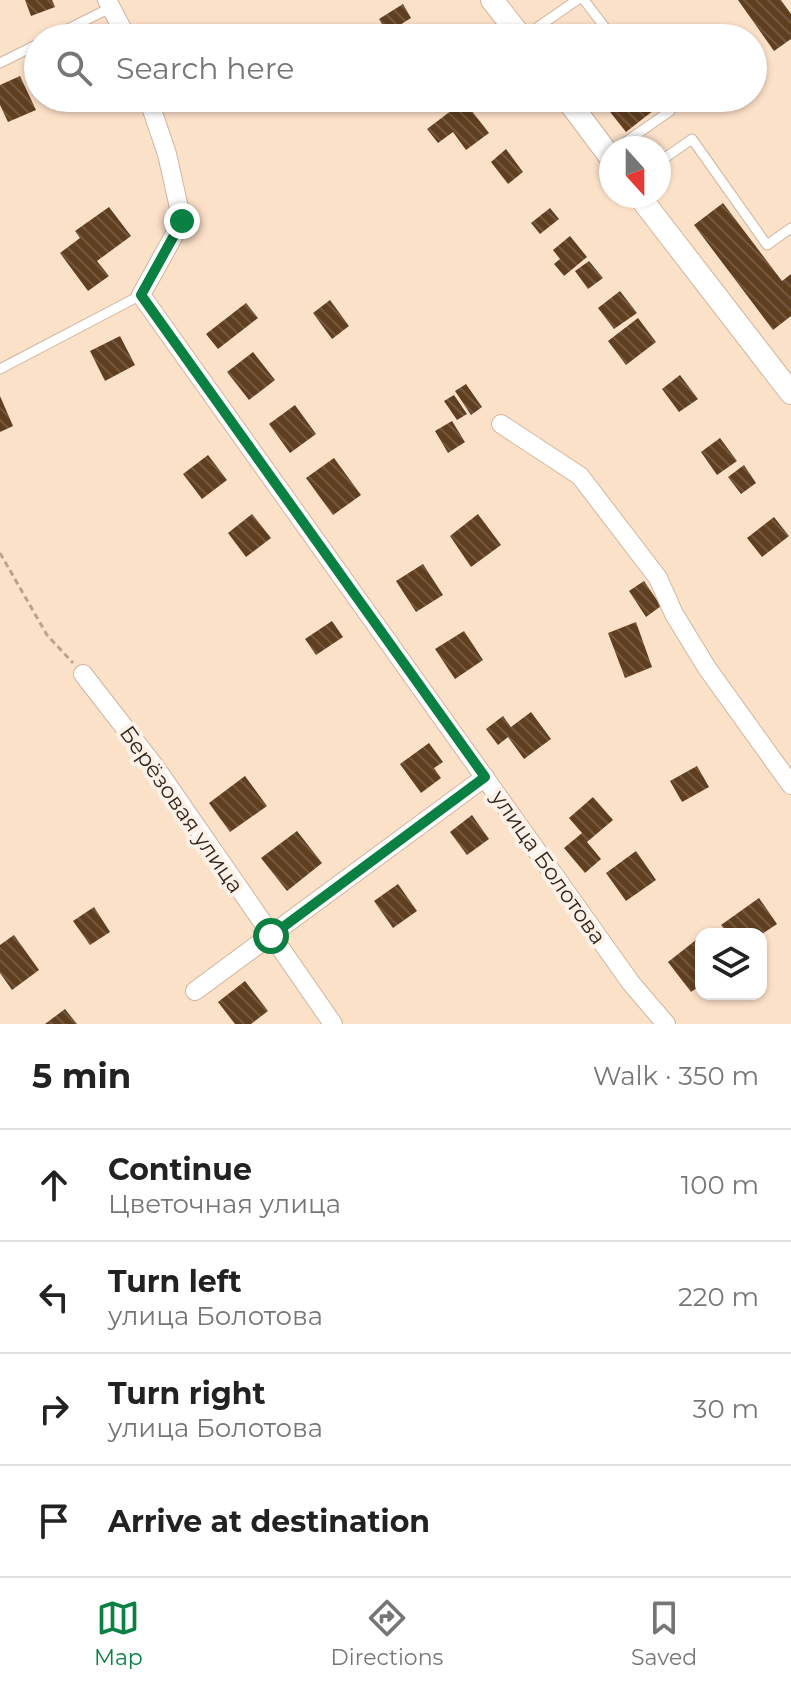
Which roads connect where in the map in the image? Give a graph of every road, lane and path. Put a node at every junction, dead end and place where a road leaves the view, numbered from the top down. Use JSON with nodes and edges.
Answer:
{"nodes":[{"id":1,"x":493,"y":0,"type":"edge"},
{"id":2,"x":577,"y":0,"type":"edge"},
{"id":3,"x":584,"y":0,"type":"edge"},
{"id":4,"x":109,"y":4,"type":"edge"},
{"id":5,"x":74,"y":24,"type":"edge"},
{"id":6,"x":120,"y":24,"type":"edge"},
{"id":7,"x":511,"y":24,"type":"edge"},
{"id":8,"x":542,"y":24,"type":"edge"},
{"id":9,"x":602,"y":24,"type":"edge"},
{"id":10,"x":24,"y":51,"type":"edge"},
{"id":11,"x":0,"y":63,"type":"edge"},
{"id":12,"x":153,"y":112,"type":"edge"},
{"id":13,"x":578,"y":112,"type":"edge"},
{"id":14,"x":669,"y":112,"type":"edge"},
{"id":15,"x":635,"y":136,"type":"edge"},
{"id":16,"x":599,"y":137,"type":"edge"},
{"id":17,"x":671,"y":154,"type":"edge"},
{"id":18,"x":648,"y":208,"type":"edge"},
{"id":19,"x":791,"y":228,"type":"edge"},
{"id":20,"x":141,"y":295,"type":"junction"},
{"id":21,"x":0,"y":369,"type":"edge"},
{"id":22,"x":791,"y":393,"type":"edge"},
{"id":23,"x":501,"y":424,"type":"dead end"},
{"id":24,"x":0,"y":553,"type":"edge"},
{"id":25,"x":83,"y":674,"type":"joint"},
{"id":26,"x":485,"y":777,"type":"junction"},
{"id":27,"x":791,"y":785,"type":"edge"},
{"id":28,"x":271,"y":936,"type":"junction"},
{"id":29,"x":195,"y":991,"type":"dead end"},
{"id":30,"x":333,"y":1024,"type":"edge"},
{"id":31,"x":666,"y":1024,"type":"edge"}],
"edges":[{"from":1,"to":7,"type":"street"},
{"from":2,"to":8,"type":"lane"},
{"from":3,"to":9,"type":"lane"},
{"from":4,"to":5,"type":"lane"},
{"from":4,"to":6,"type":"street"},
{"from":10,"to":11,"type":"lane"},
{"from":12,"to":20,"type":"street"},
{"from":13,"to":16,"type":"street"},
{"from":14,"to":15,"type":"lane"},
{"from":17,"to":19,"type":"lane"},
{"from":18,"to":22,"type":"street"},
{"from":20,"to":21,"type":"lane"},
{"from":20,"to":26,"type":"street","name":"улица Болотова"},
{"from":23,"to":27,"type":"street"},
{"from":24,"to":25,"type":"path"},
{"from":25,"to":28,"type":"street","name":"Берёзовая улица"},
{"from":26,"to":28,"type":"street"},
{"from":26,"to":31,"type":"street","name":"улица Болотова"},
{"from":28,"to":29,"type":"street"},
{"from":28,"to":30,"type":"street","name":"Берёзовая улица"}]}
